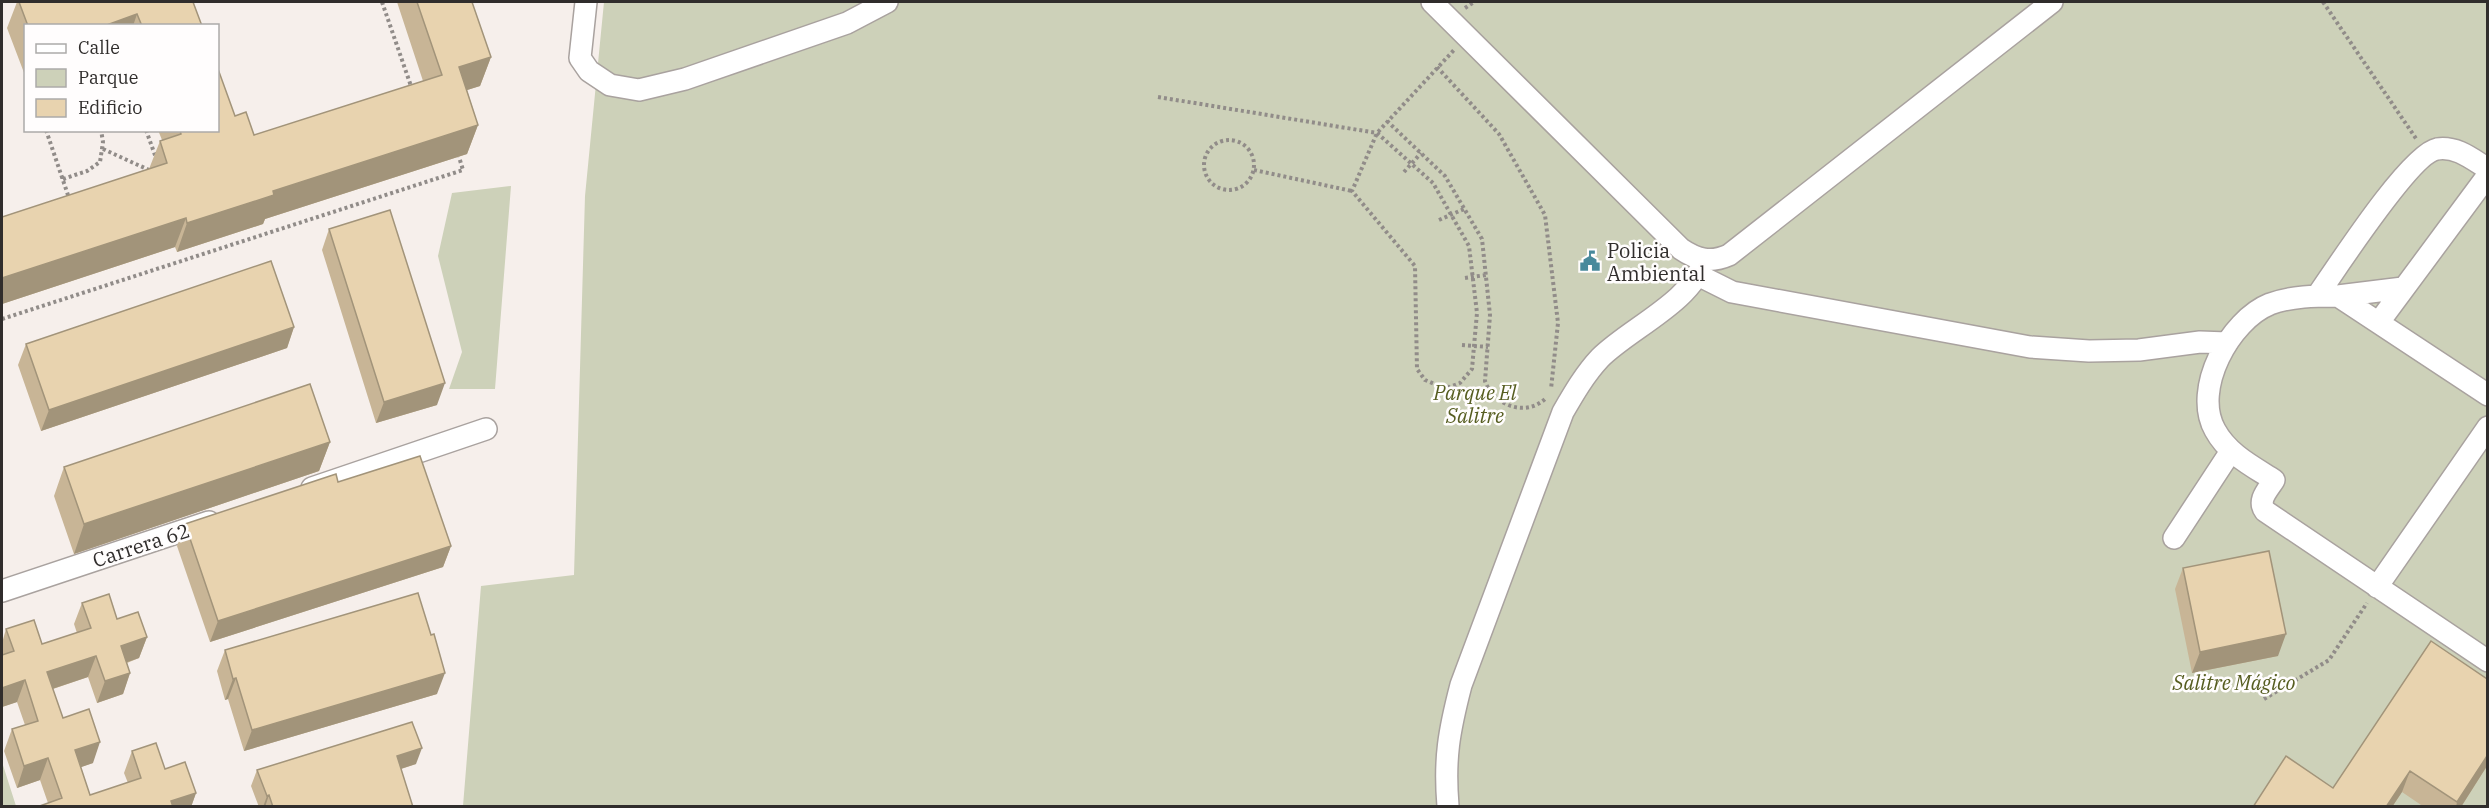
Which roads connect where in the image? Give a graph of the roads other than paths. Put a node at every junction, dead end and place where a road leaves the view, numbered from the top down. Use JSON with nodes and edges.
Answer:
{"nodes":[{"id":1,"x":586,"y":2,"type":"edge"},
{"id":2,"x":887,"y":2,"type":"edge"},
{"id":3,"x":1432,"y":2,"type":"edge"},
{"id":4,"x":2052,"y":2,"type":"edge"},
{"id":5,"x":2487,"y":169,"type":"edge"},
{"id":6,"x":2487,"y":175,"type":"edge"},
{"id":7,"x":1701,"y":268,"type":"junction"},
{"id":8,"x":2403,"y":288,"type":"junction"},
{"id":9,"x":2317,"y":296,"type":"junction"},
{"id":10,"x":2338,"y":296,"type":"junction"},
{"id":11,"x":2379,"y":322,"type":"junction"},
{"id":12,"x":2227,"y":343,"type":"junction"},
{"id":13,"x":2487,"y":395,"type":"edge"},
{"id":14,"x":2487,"y":427,"type":"edge"},
{"id":15,"x":486,"y":429,"type":"dead end"},
{"id":16,"x":2231,"y":451,"type":"junction"},
{"id":17,"x":297,"y":493,"type":"edge"},
{"id":18,"x":229,"y":516,"type":"edge"},
{"id":19,"x":2174,"y":538,"type":"dead end"},
{"id":20,"x":2377,"y":587,"type":"junction"},
{"id":21,"x":2,"y":591,"type":"edge"},
{"id":22,"x":2487,"y":661,"type":"edge"},
{"id":23,"x":1448,"y":807,"type":"edge"}],
"edges":[{"from":1,"to":2,"type":"street"},
{"from":3,"to":7,"type":"street"},
{"from":4,"to":7,"type":"street"},
{"from":5,"to":9,"type":"street"},
{"from":6,"to":8,"type":"street"},
{"from":7,"to":12,"type":"street"},
{"from":7,"to":23,"type":"street"},
{"from":8,"to":10,"type":"street"},
{"from":8,"to":11,"type":"street"},
{"from":9,"to":10,"type":"street"},
{"from":9,"to":12,"type":"street"},
{"from":10,"to":11,"type":"street"},
{"from":11,"to":13,"type":"street"},
{"from":12,"to":16,"type":"street"},
{"from":14,"to":20,"type":"street"},
{"from":15,"to":17,"type":"street"},
{"from":16,"to":19,"type":"street"},
{"from":16,"to":20,"type":"street"},
{"from":18,"to":21,"type":"street","name":"Carrera 62"},
{"from":20,"to":22,"type":"street"}]}
